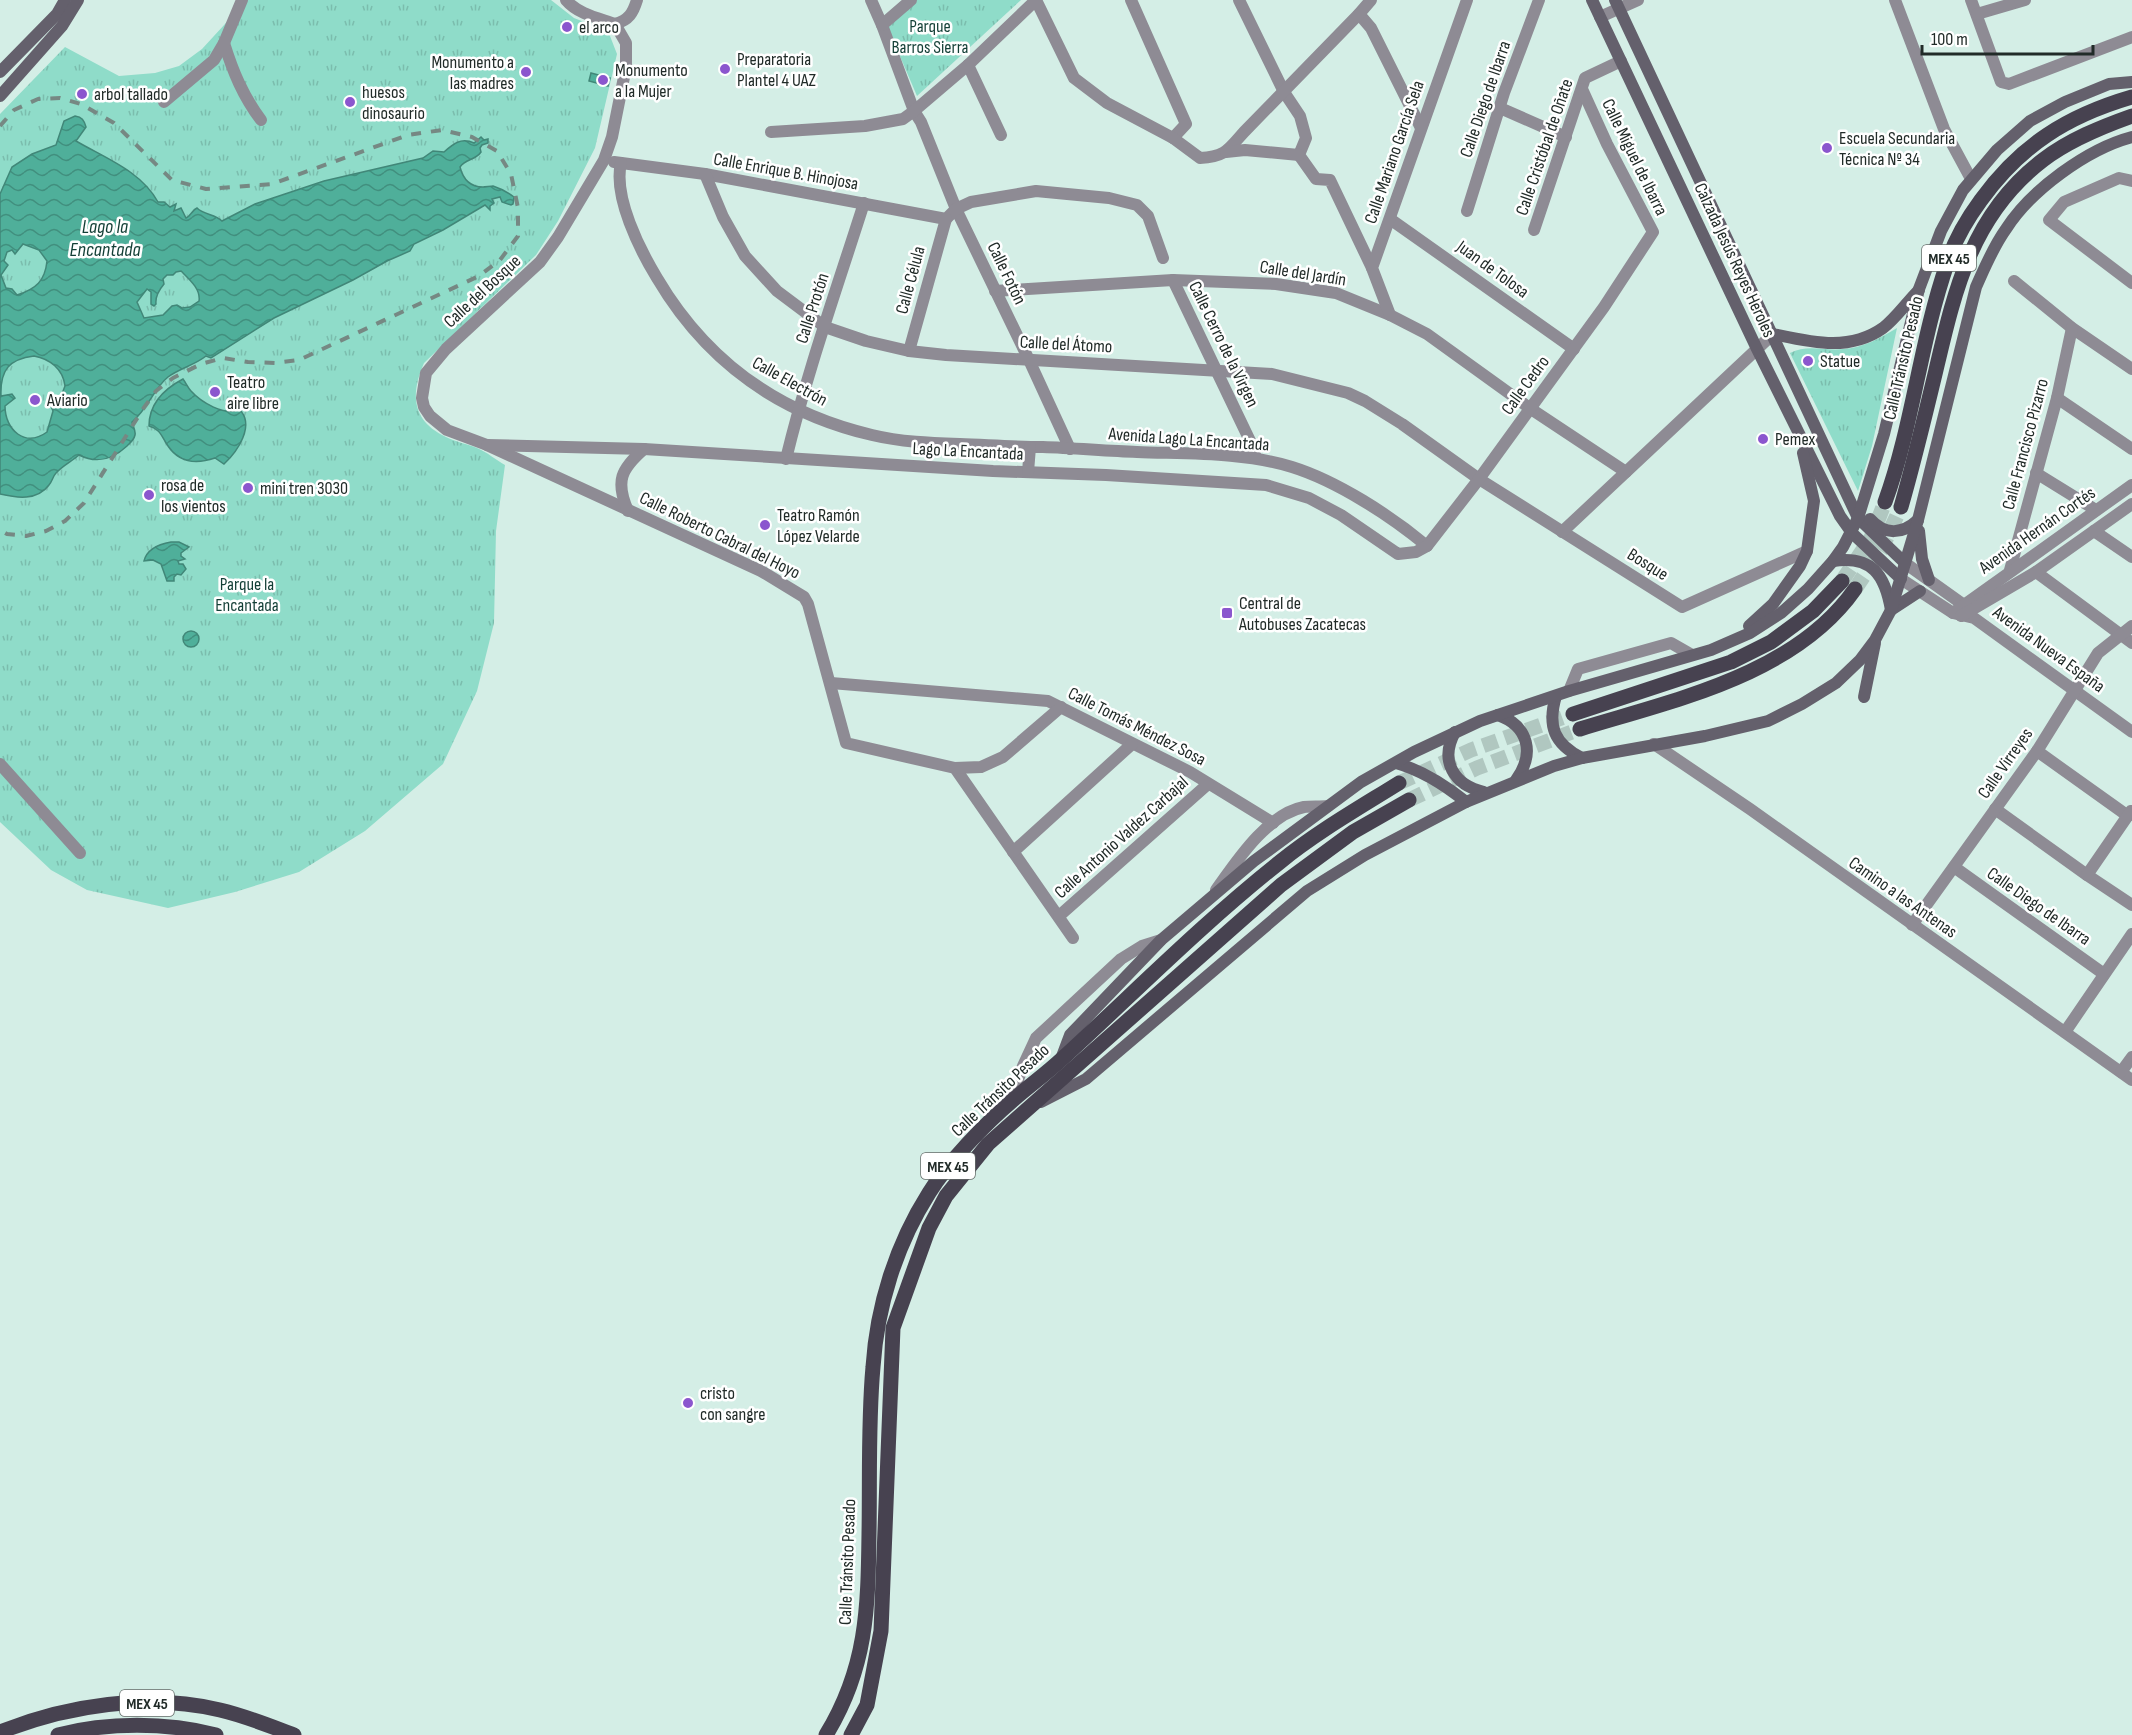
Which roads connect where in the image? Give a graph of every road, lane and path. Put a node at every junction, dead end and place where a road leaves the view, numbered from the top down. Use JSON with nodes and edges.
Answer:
{"nodes":[{"id":1,"x":65,"y":0,"type":"edge"},
{"id":2,"x":78,"y":0,"type":"edge"},
{"id":3,"x":242,"y":0,"type":"edge"},
{"id":4,"x":566,"y":0,"type":"edge"},
{"id":5,"x":637,"y":0,"type":"edge"},
{"id":6,"x":871,"y":0,"type":"edge"},
{"id":7,"x":911,"y":0,"type":"edge"},
{"id":8,"x":1036,"y":0,"type":"edge"},
{"id":9,"x":1131,"y":0,"type":"edge"},
{"id":10,"x":1239,"y":0,"type":"edge"},
{"id":11,"x":1371,"y":0,"type":"edge"},
{"id":12,"x":1467,"y":0,"type":"edge"},
{"id":13,"x":1539,"y":0,"type":"edge"},
{"id":14,"x":1592,"y":0,"type":"edge"},
{"id":15,"x":1638,"y":0,"type":"edge"},
{"id":16,"x":1895,"y":0,"type":"edge"},
{"id":17,"x":1971,"y":0,"type":"edge"},
{"id":18,"x":2025,"y":0,"type":"edge"},
{"id":19,"x":1618,"y":4,"type":"edge"},
{"id":20,"x":1359,"y":14,"type":"junction"},
{"id":21,"x":1977,"y":14,"type":"junction"},
{"id":22,"x":1600,"y":17,"type":"junction"},
{"id":23,"x":615,"y":24,"type":"junction"},
{"id":24,"x":882,"y":25,"type":"junction"},
{"id":25,"x":2132,"y":37,"type":"edge"},
{"id":26,"x":224,"y":43,"type":"junction"},
{"id":27,"x":1621,"y":60,"type":"junction"},
{"id":28,"x":968,"y":65,"type":"junction"},
{"id":29,"x":0,"y":72,"type":"edge"},
{"id":30,"x":2132,"y":73,"type":"edge"},
{"id":31,"x":2132,"y":82,"type":"edge"},
{"id":32,"x":2109,"y":84,"type":"junction"},
{"id":33,"x":1582,"y":89,"type":"junction"},
{"id":34,"x":1284,"y":92,"type":"junction"},
{"id":35,"x":0,"y":96,"type":"edge"},
{"id":36,"x":2132,"y":97,"type":"edge"},
{"id":37,"x":164,"y":102,"type":"dead end"},
{"id":38,"x":1500,"y":108,"type":"junction"},
{"id":39,"x":914,"y":111,"type":"junction"},
{"id":40,"x":2132,"y":116,"type":"edge"},
{"id":41,"x":261,"y":120,"type":"dead end"},
{"id":42,"x":1421,"y":128,"type":"junction"},
{"id":43,"x":771,"y":132,"type":"dead end"},
{"id":44,"x":1001,"y":135,"type":"dead end"},
{"id":45,"x":1566,"y":137,"type":"junction"},
{"id":46,"x":2132,"y":137,"type":"edge"},
{"id":47,"x":1173,"y":138,"type":"junction"},
{"id":48,"x":1226,"y":152,"type":"junction"},
{"id":49,"x":1299,"y":155,"type":"junction"},
{"id":50,"x":604,"y":160,"type":"junction"},
{"id":51,"x":621,"y":163,"type":"junction"},
{"id":52,"x":705,"y":174,"type":"junction"},
{"id":53,"x":1971,"y":179,"type":"junction"},
{"id":54,"x":2129,"y":179,"type":"edge"},
{"id":55,"x":864,"y":203,"type":"junction"},
{"id":56,"x":956,"y":208,"type":"junction"},
{"id":57,"x":1467,"y":211,"type":"dead end"},
{"id":58,"x":945,"y":219,"type":"junction"},
{"id":59,"x":1390,"y":219,"type":"junction"},
{"id":60,"x":1534,"y":230,"type":"dead end"},
{"id":61,"x":1648,"y":241,"type":"joint"},
{"id":62,"x":1163,"y":258,"type":"dead end"},
{"id":63,"x":1372,"y":268,"type":"junction"},
{"id":64,"x":1173,"y":280,"type":"junction"},
{"id":65,"x":2014,"y":281,"type":"dead end"},
{"id":66,"x":2132,"y":283,"type":"edge"},
{"id":67,"x":1919,"y":289,"type":"junction"},
{"id":68,"x":995,"y":291,"type":"junction"},
{"id":69,"x":1390,"y":315,"type":"junction"},
{"id":70,"x":825,"y":327,"type":"junction"},
{"id":71,"x":2072,"y":328,"type":"junction"},
{"id":72,"x":1773,"y":334,"type":"junction"},
{"id":73,"x":1574,"y":349,"type":"junction"},
{"id":74,"x":1757,"y":349,"type":"junction"},
{"id":75,"x":909,"y":351,"type":"junction"},
{"id":76,"x":1029,"y":360,"type":"junction"},
{"id":77,"x":2132,"y":369,"type":"edge"},
{"id":78,"x":1216,"y":370,"type":"junction"},
{"id":79,"x":2057,"y":398,"type":"junction"},
{"id":80,"x":1531,"y":409,"type":"junction"},
{"id":81,"x":798,"y":410,"type":"junction"},
{"id":82,"x":1799,"y":434,"type":"junction"},
{"id":83,"x":487,"y":445,"type":"junction"},
{"id":84,"x":1030,"y":447,"type":"junction"},
{"id":85,"x":644,"y":448,"type":"junction"},
{"id":86,"x":1070,"y":449,"type":"junction"},
{"id":87,"x":2132,"y":449,"type":"edge"},
{"id":88,"x":1256,"y":458,"type":"junction"},
{"id":89,"x":786,"y":459,"type":"junction"},
{"id":90,"x":1028,"y":472,"type":"junction"},
{"id":91,"x":1626,"y":472,"type":"junction"},
{"id":92,"x":2036,"y":473,"type":"junction"},
{"id":93,"x":1479,"y":479,"type":"junction"},
{"id":94,"x":2132,"y":484,"type":"edge"},
{"id":95,"x":1865,"y":501,"type":"junction"},
{"id":96,"x":1885,"y":502,"type":"tunnel mouth"},
{"id":97,"x":2132,"y":504,"type":"edge"},
{"id":98,"x":1902,"y":507,"type":"tunnel mouth"},
{"id":99,"x":2096,"y":510,"type":"junction"},
{"id":100,"x":628,"y":511,"type":"junction"},
{"id":101,"x":1858,"y":518,"type":"junction"},
{"id":102,"x":1918,"y":520,"type":"junction"},
{"id":103,"x":2094,"y":531,"type":"junction"},
{"id":104,"x":1563,"y":532,"type":"junction"},
{"id":105,"x":1852,"y":533,"type":"junction"},
{"id":106,"x":1427,"y":546,"type":"junction"},
{"id":107,"x":1807,"y":551,"type":"junction"},
{"id":108,"x":2132,"y":557,"type":"edge"},
{"id":109,"x":1833,"y":561,"type":"junction"},
{"id":110,"x":1905,"y":563,"type":"junction"},
{"id":111,"x":2010,"y":570,"type":"junction"},
{"id":112,"x":2036,"y":572,"type":"junction"},
{"id":113,"x":1901,"y":579,"type":"junction"},
{"id":114,"x":1929,"y":580,"type":"junction"},
{"id":115,"x":1842,"y":581,"type":"tunnel mouth"},
{"id":116,"x":1855,"y":590,"type":"tunnel mouth"},
{"id":117,"x":1920,"y":591,"type":"junction"},
{"id":118,"x":1892,"y":610,"type":"junction"},
{"id":119,"x":1964,"y":612,"type":"junction"},
{"id":120,"x":2132,"y":626,"type":"edge"},
{"id":121,"x":2119,"y":634,"type":"junction"},
{"id":122,"x":1733,"y":640,"type":"junction"},
{"id":123,"x":1875,"y":640,"type":"junction"},
{"id":124,"x":2132,"y":643,"type":"edge"},
{"id":125,"x":1692,"y":655,"type":"junction"},
{"id":126,"x":831,"y":682,"type":"junction"},
{"id":127,"x":2075,"y":689,"type":"junction"},
{"id":128,"x":1569,"y":691,"type":"junction"},
{"id":129,"x":1556,"y":696,"type":"junction"},
{"id":130,"x":1864,"y":697,"type":"dead end"},
{"id":131,"x":1061,"y":707,"type":"junction"},
{"id":132,"x":1573,"y":714,"type":"tunnel mouth"},
{"id":133,"x":1498,"y":715,"type":"junction"},
{"id":134,"x":1580,"y":729,"type":"tunnel mouth"},
{"id":135,"x":1455,"y":732,"type":"junction"},
{"id":136,"x":2132,"y":732,"type":"edge"},
{"id":137,"x":1132,"y":744,"type":"junction"},
{"id":138,"x":1654,"y":744,"type":"junction"},
{"id":139,"x":2037,"y":751,"type":"junction"},
{"id":140,"x":1582,"y":758,"type":"junction"},
{"id":141,"x":1396,"y":763,"type":"junction"},
{"id":142,"x":0,"y":764,"type":"edge"},
{"id":143,"x":955,"y":768,"type":"junction"},
{"id":144,"x":1516,"y":780,"type":"junction"},
{"id":145,"x":1399,"y":783,"type":"tunnel mouth"},
{"id":146,"x":1208,"y":784,"type":"junction"},
{"id":147,"x":1484,"y":792,"type":"junction"},
{"id":148,"x":1409,"y":800,"type":"tunnel mouth"},
{"id":149,"x":1466,"y":802,"type":"junction"},
{"id":150,"x":1328,"y":806,"type":"junction"},
{"id":151,"x":1995,"y":809,"type":"junction"},
{"id":152,"x":2130,"y":813,"type":"edge"},
{"id":153,"x":1273,"y":823,"type":"junction"},
{"id":154,"x":1013,"y":852,"type":"junction"},
{"id":155,"x":80,"y":854,"type":"dead end"},
{"id":156,"x":1954,"y":867,"type":"junction"},
{"id":157,"x":2087,"y":875,"type":"junction"},
{"id":158,"x":1208,"y":901,"type":"junction"},
{"id":159,"x":2132,"y":905,"type":"edge"},
{"id":160,"x":1059,"y":916,"type":"junction"},
{"id":161,"x":1912,"y":925,"type":"junction"},
{"id":162,"x":2132,"y":934,"type":"edge"},
{"id":163,"x":1073,"y":938,"type":"dead end"},
{"id":164,"x":1161,"y":940,"type":"junction"},
{"id":165,"x":2104,"y":974,"type":"junction"},
{"id":166,"x":2065,"y":1032,"type":"junction"},
{"id":167,"x":2132,"y":1057,"type":"edge"},
{"id":168,"x":1061,"y":1060,"type":"junction"},
{"id":169,"x":2127,"y":1076,"type":"edge"},
{"id":170,"x":1010,"y":1102,"type":"junction"},
{"id":171,"x":1029,"y":1108,"type":"junction"},
{"id":172,"x":0,"y":1732,"type":"edge"},
{"id":173,"x":58,"y":1735,"type":"edge"},
{"id":174,"x":216,"y":1735,"type":"edge"},
{"id":175,"x":294,"y":1735,"type":"edge"},
{"id":176,"x":826,"y":1735,"type":"edge"},
{"id":177,"x":851,"y":1735,"type":"edge"}],
"edges":[{"from":1,"to":29,"type":"street"},
{"from":2,"to":35,"type":"street"},
{"from":3,"to":26,"type":"street"},
{"from":4,"to":23,"type":"street"},
{"from":5,"to":23,"type":"street"},
{"from":6,"to":24,"type":"street","name":"Calle Fotón"},
{"from":7,"to":24,"type":"street"},
{"from":8,"to":28,"type":"street"},
{"from":8,"to":47,"type":"street"},
{"from":9,"to":47,"type":"street"},
{"from":10,"to":34,"type":"street"},
{"from":11,"to":20,"type":"street"},
{"from":12,"to":42,"type":"street","name":"Calle Mariano García Sela"},
{"from":13,"to":38,"type":"street","name":"Calle Diego de Ibarra"},
{"from":14,"to":22,"type":"street","name":"Calzada Jesús Reyes Heroles"},
{"from":15,"to":19,"type":"street"},
{"from":16,"to":53,"type":"street"},
{"from":17,"to":21,"type":"street"},
{"from":18,"to":21,"type":"street"},
{"from":19,"to":22,"type":"street"},
{"from":19,"to":72,"type":"street","name":"Calzada Jesús Reyes Heroles"},
{"from":20,"to":34,"type":"street"},
{"from":20,"to":42,"type":"street"},
{"from":21,"to":25,"type":"street"},
{"from":22,"to":27,"type":"street","name":"Calzada Jesús Reyes Heroles"},
{"from":23,"to":50,"type":"street","name":"Calle del Bosque"},
{"from":24,"to":39,"type":"street","name":"Calle Fotón"},
{"from":26,"to":37,"type":"street"},
{"from":26,"to":41,"type":"street"},
{"from":27,"to":33,"type":"street","name":"Calle Cristóbal de Oñate"},
{"from":27,"to":74,"type":"street","name":"Calzada Jesús Reyes Heroles"},
{"from":28,"to":39,"type":"street"},
{"from":28,"to":44,"type":"street"},
{"from":30,"to":32,"type":"street"},
{"from":31,"to":32,"type":"street"},
{"from":32,"to":53,"type":"street"},
{"from":33,"to":45,"type":"street","name":"Calle Cristóbal de Oñate"},
{"from":33,"to":61,"type":"street","name":"Calle Miguel de Ibarra"},
{"from":34,"to":48,"type":"street"},
{"from":34,"to":49,"type":"street"},
{"from":36,"to":96,"type":"main road","name":"Calle Tránsito Pesado","number":"MEX 45"},
{"from":38,"to":45,"type":"street"},
{"from":38,"to":57,"type":"street","name":"Calle Diego de Ibarra"},
{"from":39,"to":43,"type":"street"},
{"from":39,"to":56,"type":"street","name":"Calle Fotón"},
{"from":40,"to":98,"type":"main road","name":"Calle Tránsito Pesado","number":"MEX 45"},
{"from":42,"to":59,"type":"street","name":"Calle Mariano García Sela"},
{"from":45,"to":60,"type":"street","name":"Calle Cristóbal de Oñate"},
{"from":46,"to":102,"type":"street"},
{"from":47,"to":48,"type":"street"},
{"from":48,"to":49,"type":"street"},
{"from":49,"to":63,"type":"street"},
{"from":50,"to":51,"type":"street","name":"Calle Enrique B. Hinojosa"},
{"from":50,"to":83,"type":"street","name":"Calle del Bosque"},
{"from":51,"to":52,"type":"street","name":"Calle Enrique B. Hinojosa"},
{"from":51,"to":81,"type":"street","name":"Calle Electrón"},
{"from":52,"to":55,"type":"street","name":"Calle Enrique B. Hinojosa"},
{"from":52,"to":70,"type":"street","name":"Calle del Átomo"},
{"from":53,"to":67,"type":"street"},
{"from":54,"to":66,"type":"street"},
{"from":55,"to":58,"type":"street","name":"Calle Enrique B. Hinojosa"},
{"from":55,"to":70,"type":"street","name":"Calle Protón"},
{"from":56,"to":58,"type":"street"},
{"from":56,"to":62,"type":"street"},
{"from":56,"to":68,"type":"street","name":"Calle Fotón"},
{"from":58,"to":75,"type":"street","name":"Calle Célula"},
{"from":59,"to":63,"type":"street","name":"Calle Mariano García Sela"},
{"from":59,"to":73,"type":"street","name":"Juan de Tolosa"},
{"from":61,"to":73,"type":"street","name":"Calle Cedro"},
{"from":63,"to":69,"type":"street"},
{"from":64,"to":68,"type":"street","name":"Calle del Jardín"},
{"from":64,"to":69,"type":"street","name":"Calle del Jardín"},
{"from":64,"to":78,"type":"street","name":"Calle Cerro de la Virgen"},
{"from":65,"to":71,"type":"street"},
{"from":67,"to":72,"type":"street"},
{"from":67,"to":95,"type":"street"},
{"from":68,"to":76,"type":"street","name":"Calle Fotón"},
{"from":69,"to":80,"type":"street","name":"Calle del Jardín"},
{"from":70,"to":75,"type":"street","name":"Calle del Átomo"},
{"from":70,"to":81,"type":"street","name":"Calle Protón"},
{"from":71,"to":77,"type":"street"},
{"from":71,"to":79,"type":"street","name":"Calle Francisco Pizarro"},
{"from":72,"to":74,"type":"street"},
{"from":72,"to":101,"type":"street","name":"Calzada Jesús Reyes Heroles"},
{"from":73,"to":80,"type":"street","name":"Calle Cedro"},
{"from":74,"to":82,"type":"street","name":"Calzada Jesús Reyes Heroles"},
{"from":74,"to":91,"type":"street"},
{"from":75,"to":76,"type":"street","name":"Calle del Átomo"},
{"from":76,"to":78,"type":"street","name":"Calle del Átomo"},
{"from":76,"to":86,"type":"street","name":"Calle Fotón"},
{"from":78,"to":88,"type":"street","name":"Calle Cerro de la Virgen"},
{"from":78,"to":93,"type":"street","name":"Calle del Átomo"},
{"from":79,"to":87,"type":"street"},
{"from":79,"to":92,"type":"street","name":"Calle Francisco Pizarro"},
{"from":80,"to":91,"type":"street","name":"Calle del Jardín"},
{"from":80,"to":93,"type":"street","name":"Calle Cedro"},
{"from":81,"to":84,"type":"street","name":"Calle Electrón"},
{"from":81,"to":89,"type":"street","name":"Calle Protón"},
{"from":82,"to":105,"type":"street","name":"Calzada Jesús Reyes Heroles"},
{"from":82,"to":107,"type":"street"},
{"from":83,"to":85,"type":"street","name":"Lago La Encantada"},
{"from":83,"to":100,"type":"street","name":"Calle Roberto Cabral del Hoyo"},
{"from":84,"to":86,"type":"street","name":"Calle Electrón"},
{"from":84,"to":90,"type":"street"},
{"from":85,"to":89,"type":"street","name":"Lago La Encantada"},
{"from":85,"to":100,"type":"street"},
{"from":86,"to":88,"type":"street","name":"Avenida Lago La Encantada"},
{"from":88,"to":106,"type":"street","name":"Avenida Lago La Encantada"},
{"from":89,"to":90,"type":"street","name":"Lago La Encantada"},
{"from":90,"to":106,"type":"street","name":"Lago La Encantada"},
{"from":91,"to":104,"type":"street"},
{"from":92,"to":99,"type":"street"},
{"from":92,"to":111,"type":"street","name":"Calle Francisco Pizarro"},
{"from":93,"to":104,"type":"street","name":"Bosque"},
{"from":93,"to":106,"type":"street","name":"Calle Cedro"},
{"from":94,"to":99,"type":"street","name":"Avenida Hernán Cortés"},
{"from":95,"to":101,"type":"street"},
{"from":95,"to":102,"type":"street"},
{"from":97,"to":103,"type":"street","name":"Avenida Hernán Cortés"},
{"from":99,"to":111,"type":"street","name":"Avenida Hernán Cortés"},
{"from":100,"to":126,"type":"street","name":"Calle Roberto Cabral del Hoyo"},
{"from":101,"to":105,"type":"street"},
{"from":101,"to":110,"type":"street"},
{"from":102,"to":110,"type":"street"},
{"from":102,"to":114,"type":"street"},
{"from":103,"to":108,"type":"street"},
{"from":103,"to":112,"type":"street","name":"Avenida Hernán Cortés"},
{"from":104,"to":107,"type":"street","name":"Bosque"},
{"from":105,"to":109,"type":"street"},
{"from":105,"to":113,"type":"street","name":"Calzada Jesús Reyes Heroles"},
{"from":107,"to":122,"type":"street"},
{"from":109,"to":118,"type":"street"},
{"from":109,"to":122,"type":"street"},
{"from":110,"to":113,"type":"street"},
{"from":110,"to":114,"type":"street"},
{"from":111,"to":119,"type":"street","name":"Avenida Hernán Cortés"},
{"from":112,"to":119,"type":"street","name":"Avenida Hernán Cortés"},
{"from":112,"to":121,"type":"street"},
{"from":113,"to":117,"type":"street"},
{"from":113,"to":118,"type":"street"},
{"from":114,"to":119,"type":"street"},
{"from":115,"to":132,"type":"main road"},
{"from":116,"to":134,"type":"main road"},
{"from":117,"to":118,"type":"street"},
{"from":117,"to":119,"type":"street"},
{"from":118,"to":123,"type":"street"},
{"from":119,"to":127,"type":"street","name":"Avenida Nueva España"},
{"from":120,"to":121,"type":"street","name":"Calle Virreyes"},
{"from":121,"to":124,"type":"street"},
{"from":121,"to":127,"type":"street","name":"Calle Virreyes"},
{"from":122,"to":125,"type":"street"},
{"from":123,"to":130,"type":"street"},
{"from":123,"to":138,"type":"street"},
{"from":125,"to":128,"type":"street"},
{"from":125,"to":128,"type":"street"},
{"from":126,"to":131,"type":"street","name":"Calle Tomás Méndez Sosa"},
{"from":126,"to":143,"type":"street","name":"Calle Roberto Cabral del Hoyo"},
{"from":127,"to":136,"type":"street","name":"Avenida Nueva España"},
{"from":127,"to":139,"type":"street","name":"Calle Virreyes"},
{"from":128,"to":129,"type":"street"},
{"from":129,"to":133,"type":"street"},
{"from":129,"to":140,"type":"street"},
{"from":131,"to":137,"type":"street","name":"Calle Tomás Méndez Sosa"},
{"from":131,"to":143,"type":"street"},
{"from":133,"to":135,"type":"street"},
{"from":133,"to":144,"type":"street"},
{"from":135,"to":141,"type":"street"},
{"from":135,"to":147,"type":"street"},
{"from":137,"to":146,"type":"street","name":"Calle Tomás Méndez Sosa"},
{"from":137,"to":154,"type":"street"},
{"from":138,"to":140,"type":"street"},
{"from":138,"to":161,"type":"street","name":"Camino a las Antenas"},
{"from":139,"to":151,"type":"street","name":"Calle Virreyes"},
{"from":139,"to":152,"type":"street"},
{"from":140,"to":144,"type":"street"},
{"from":141,"to":149,"type":"street"},
{"from":141,"to":150,"type":"street"},
{"from":142,"to":155,"type":"street"},
{"from":143,"to":154,"type":"street"},
{"from":144,"to":147,"type":"street"},
{"from":145,"to":168,"type":"main road","name":"Calle Tránsito Pesado","number":"MEX 45"},
{"from":146,"to":153,"type":"street","name":"Calle Tomás Méndez Sosa"},
{"from":146,"to":160,"type":"street","name":"Calle Antonio Valdez Carbajal"},
{"from":147,"to":149,"type":"street"},
{"from":148,"to":171,"type":"main road","name":"Calle Tránsito Pesado","number":"MEX 45"},
{"from":149,"to":171,"type":"street"},
{"from":150,"to":153,"type":"street"},
{"from":150,"to":158,"type":"street"},
{"from":151,"to":156,"type":"street","name":"Calle Virreyes"},
{"from":151,"to":157,"type":"street"},
{"from":152,"to":157,"type":"street"},
{"from":153,"to":158,"type":"street"},
{"from":154,"to":160,"type":"street"},
{"from":156,"to":161,"type":"street","name":"Calle Virreyes"},
{"from":156,"to":165,"type":"street","name":"Calle Diego de Ibarra"},
{"from":157,"to":159,"type":"street"},
{"from":158,"to":164,"type":"street"},
{"from":160,"to":163,"type":"street"},
{"from":161,"to":166,"type":"street","name":"Camino a las Antenas"},
{"from":162,"to":165,"type":"street"},
{"from":164,"to":168,"type":"street"},
{"from":164,"to":170,"type":"street"},
{"from":165,"to":166,"type":"street"},
{"from":166,"to":169,"type":"street","name":"Camino a las Antenas"},
{"from":167,"to":169,"type":"street"},
{"from":168,"to":170,"type":"main road","name":"Calle Tránsito Pesado","number":"MEX 45"},
{"from":170,"to":176,"type":"main road","name":"Calle Tránsito Pesado","number":"MEX 45"},
{"from":171,"to":177,"type":"main road","name":"Calle Tránsito Pesado","number":"MEX 45"},
{"from":172,"to":175,"type":"main road","number":"MEX 45"},
{"from":173,"to":174,"type":"main road","number":"MEX 45"}]}
